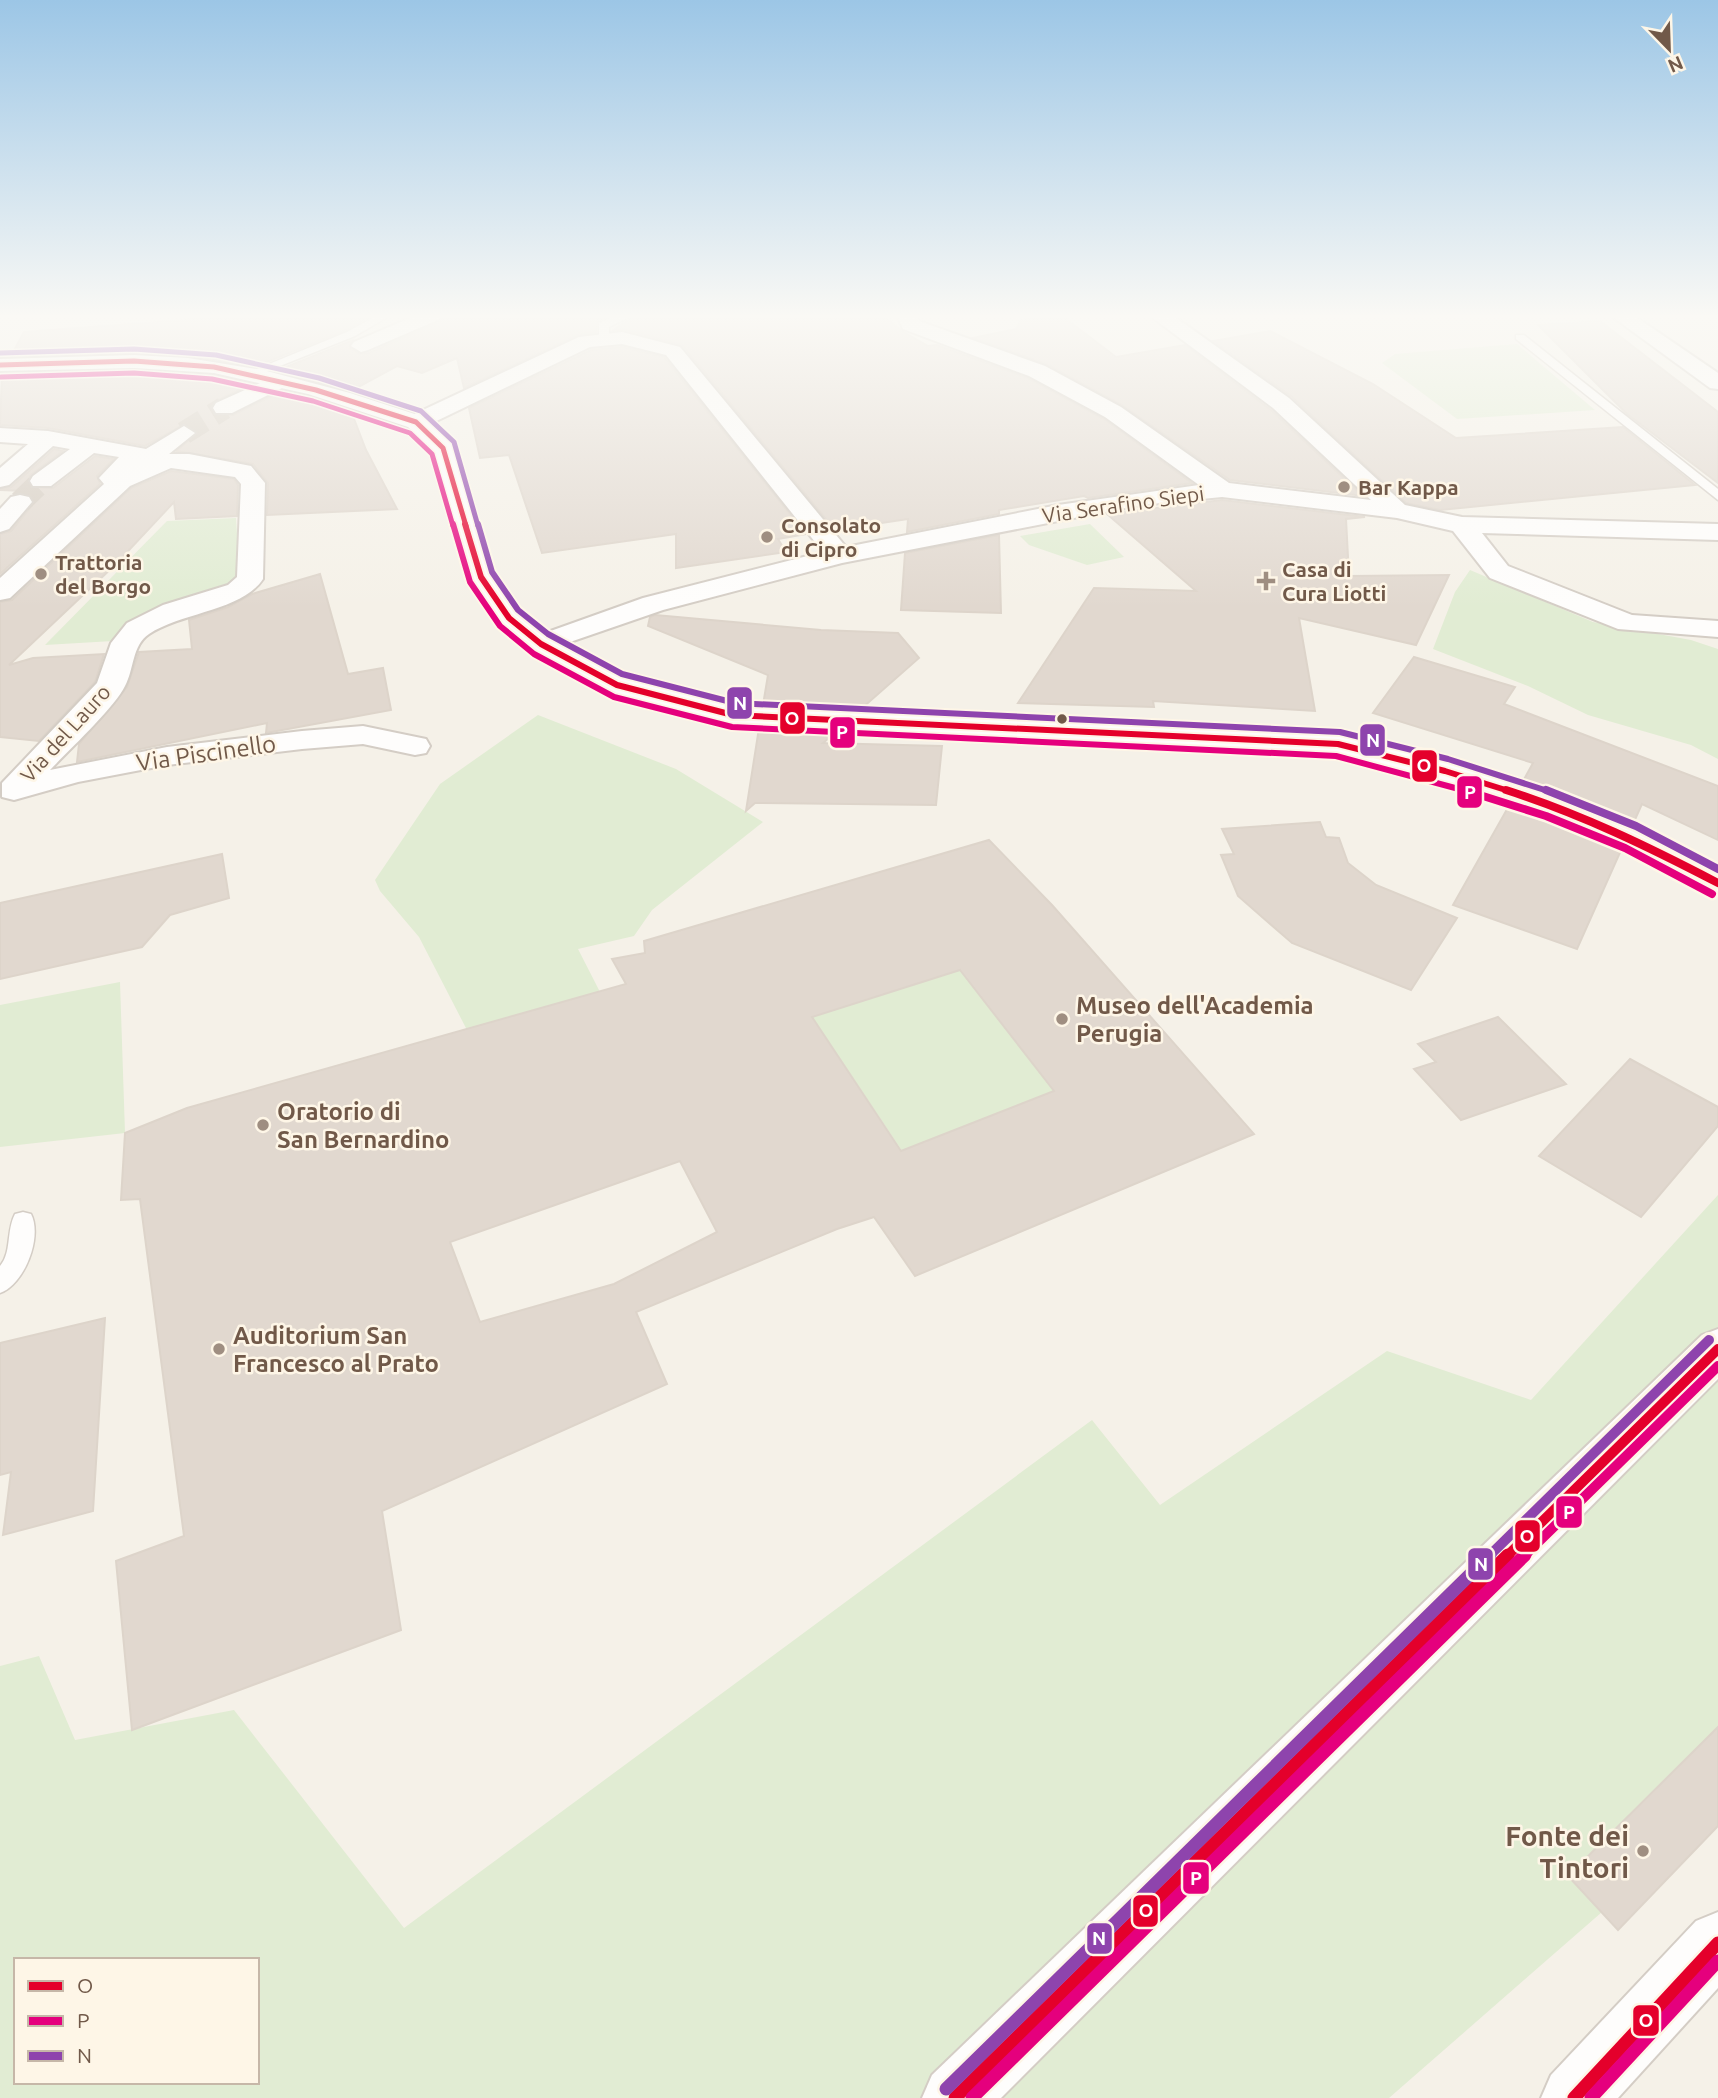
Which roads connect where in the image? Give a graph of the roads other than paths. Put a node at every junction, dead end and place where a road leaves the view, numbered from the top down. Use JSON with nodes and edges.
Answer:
{"nodes":[{"id":1,"x":385,"y":413,"type":"edge"},
{"id":2,"x":435,"y":413,"type":"edge"},
{"id":3,"x":723,"y":413,"type":"edge"},
{"id":4,"x":1114,"y":413,"type":"edge"},
{"id":5,"x":1292,"y":413,"type":"edge"},
{"id":6,"x":1615,"y":413,"type":"edge"},
{"id":7,"x":416,"y":422,"type":"junction"},
{"id":8,"x":184,"y":433,"type":"tunnel mouth"},
{"id":9,"x":0,"y":435,"type":"edge"},
{"id":10,"x":48,"y":438,"type":"junction"},
{"id":11,"x":89,"y":445,"type":"junction"},
{"id":12,"x":0,"y":480,"type":"tunnel mouth"},
{"id":13,"x":42,"y":481,"type":"tunnel mouth"},
{"id":14,"x":119,"y":482,"type":"junction"},
{"id":15,"x":1222,"y":490,"type":"junction"},
{"id":16,"x":1718,"y":496,"type":"edge"},
{"id":17,"x":20,"y":502,"type":"tunnel mouth"},
{"id":18,"x":1397,"y":511,"type":"junction"},
{"id":19,"x":0,"y":524,"type":"edge"},
{"id":20,"x":1462,"y":525,"type":"junction"},
{"id":21,"x":1718,"y":532,"type":"edge"},
{"id":22,"x":840,"y":556,"type":"junction"},
{"id":23,"x":0,"y":592,"type":"edge"},
{"id":24,"x":1718,"y":629,"type":"edge"},
{"id":25,"x":541,"y":644,"type":"junction"},
{"id":26,"x":415,"y":746,"type":"dead end"},
{"id":27,"x":7,"y":792,"type":"edge"},
{"id":28,"x":1718,"y":883,"type":"edge"},
{"id":29,"x":23,"y":1221,"type":"dead end"},
{"id":30,"x":0,"y":1283,"type":"edge"},
{"id":31,"x":1718,"y":1349,"type":"edge"},
{"id":32,"x":1718,"y":1943,"type":"edge"},
{"id":33,"x":955,"y":2098,"type":"edge"},
{"id":34,"x":1574,"y":2098,"type":"edge"}],
"edges":[{"from":1,"to":7,"type":"street"},
{"from":2,"to":7,"type":"street"},
{"from":3,"to":22,"type":"street"},
{"from":4,"to":15,"type":"street"},
{"from":5,"to":18,"type":"street"},
{"from":6,"to":16,"type":"lane"},
{"from":7,"to":25,"type":"street"},
{"from":8,"to":14,"type":"street"},
{"from":9,"to":10,"type":"street"},
{"from":10,"to":11,"type":"street"},
{"from":10,"to":12,"type":"street"},
{"from":11,"to":13,"type":"street"},
{"from":11,"to":14,"type":"street"},
{"from":14,"to":23,"type":"street"},
{"from":14,"to":27,"type":"street","name":"Via del Lauro"},
{"from":15,"to":18,"type":"street","name":"Via Serafino Siepi"},
{"from":15,"to":22,"type":"street","name":"Via Serafino Siepi"},
{"from":17,"to":19,"type":"street"},
{"from":18,"to":20,"type":"street","name":"Via Serafino Siepi"},
{"from":20,"to":21,"type":"street","name":"Via Serafino Siepi"},
{"from":20,"to":24,"type":"street"},
{"from":22,"to":25,"type":"street","name":"Via Serafino Siepi"},
{"from":25,"to":28,"type":"street"},
{"from":26,"to":27,"type":"street","name":"Via Piscinello"},
{"from":29,"to":30,"type":"lane"},
{"from":31,"to":33,"type":"street"},
{"from":32,"to":34,"type":"street"}]}
